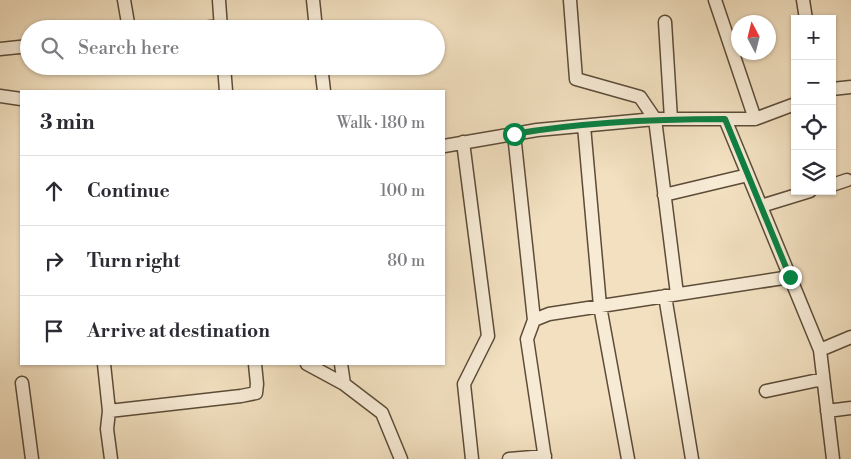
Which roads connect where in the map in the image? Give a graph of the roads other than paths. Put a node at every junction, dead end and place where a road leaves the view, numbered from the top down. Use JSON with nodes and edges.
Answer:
{"nodes":[{"id":1,"x":124,"y":0,"type":"edge"},
{"id":2,"x":219,"y":0,"type":"edge"},
{"id":3,"x":313,"y":0,"type":"edge"},
{"id":4,"x":570,"y":0,"type":"edge"},
{"id":5,"x":715,"y":0,"type":"edge"},
{"id":6,"x":803,"y":0,"type":"edge"},
{"id":7,"x":805,"y":15,"type":"edge"},
{"id":8,"x":127,"y":20,"type":"edge"},
{"id":9,"x":220,"y":20,"type":"edge"},
{"id":10,"x":315,"y":20,"type":"edge"},
{"id":11,"x":665,"y":22,"type":"dead end"},
{"id":12,"x":20,"y":47,"type":"edge"},
{"id":13,"x":0,"y":49,"type":"edge"},
{"id":14,"x":225,"y":75,"type":"edge"},
{"id":15,"x":322,"y":75,"type":"edge"},
{"id":16,"x":851,"y":87,"type":"edge"},
{"id":17,"x":836,"y":89,"type":"edge"},
{"id":18,"x":226,"y":90,"type":"edge"},
{"id":19,"x":324,"y":90,"type":"edge"},
{"id":20,"x":0,"y":96,"type":"edge"},
{"id":21,"x":20,"y":99,"type":"edge"},
{"id":22,"x":791,"y":109,"type":"edge"},
{"id":23,"x":654,"y":119,"type":"junction"},
{"id":24,"x":671,"y":119,"type":"junction"},
{"id":25,"x":725,"y":119,"type":"junction"},
{"id":26,"x":755,"y":119,"type":"junction"},
{"id":27,"x":584,"y":126,"type":"junction"},
{"id":28,"x":514,"y":134,"type":"junction"},
{"id":29,"x":463,"y":142,"type":"junction"},
{"id":30,"x":445,"y":146,"type":"edge"},
{"id":31,"x":748,"y":175,"type":"junction"},
{"id":32,"x":850,"y":183,"type":"edge"},
{"id":33,"x":836,"y":184,"type":"edge"},
{"id":34,"x":664,"y":195,"type":"junction"},
{"id":35,"x":797,"y":195,"type":"edge"},
{"id":36,"x":761,"y":206,"type":"junction"},
{"id":37,"x":790,"y":277,"type":"junction"},
{"id":38,"x":671,"y":295,"type":"junction"},
{"id":39,"x":600,"y":306,"type":"junction"},
{"id":40,"x":534,"y":320,"type":"junction"},
{"id":41,"x":851,"y":337,"type":"edge"},
{"id":42,"x":820,"y":350,"type":"junction"},
{"id":43,"x":104,"y":365,"type":"edge"},
{"id":44,"x":254,"y":365,"type":"edge"},
{"id":45,"x":309,"y":365,"type":"edge"},
{"id":46,"x":341,"y":365,"type":"edge"},
{"id":47,"x":823,"y":379,"type":"junction"},
{"id":48,"x":22,"y":383,"type":"dead end"},
{"id":49,"x":344,"y":384,"type":"junction"},
{"id":50,"x":766,"y":391,"type":"dead end"},
{"id":51,"x":851,"y":408,"type":"edge"},
{"id":52,"x":109,"y":411,"type":"junction"},
{"id":53,"x":827,"y":411,"type":"junction"},
{"id":54,"x":545,"y":457,"type":"edge"},
{"id":55,"x":32,"y":459,"type":"edge"},
{"id":56,"x":111,"y":459,"type":"edge"},
{"id":57,"x":401,"y":459,"type":"edge"},
{"id":58,"x":472,"y":459,"type":"edge"},
{"id":59,"x":509,"y":459,"type":"edge"},
{"id":60,"x":628,"y":459,"type":"edge"},
{"id":61,"x":692,"y":459,"type":"edge"},
{"id":62,"x":832,"y":459,"type":"edge"}],
"edges":[{"from":1,"to":8,"type":"street"},
{"from":2,"to":9,"type":"street"},
{"from":3,"to":10,"type":"street"},
{"from":4,"to":23,"type":"street"},
{"from":5,"to":26,"type":"street"},
{"from":6,"to":7,"type":"street"},
{"from":11,"to":24,"type":"street"},
{"from":12,"to":13,"type":"street"},
{"from":14,"to":18,"type":"street"},
{"from":15,"to":19,"type":"street"},
{"from":16,"to":17,"type":"street"},
{"from":20,"to":21,"type":"street"},
{"from":22,"to":26,"type":"street"},
{"from":23,"to":24,"type":"street"},
{"from":23,"to":27,"type":"street"},
{"from":23,"to":34,"type":"street"},
{"from":24,"to":25,"type":"street"},
{"from":25,"to":26,"type":"street"},
{"from":25,"to":31,"type":"street"},
{"from":27,"to":28,"type":"street"},
{"from":27,"to":39,"type":"street"},
{"from":28,"to":29,"type":"street"},
{"from":28,"to":40,"type":"street"},
{"from":29,"to":30,"type":"street"},
{"from":29,"to":58,"type":"street"},
{"from":31,"to":34,"type":"street"},
{"from":31,"to":36,"type":"street"},
{"from":32,"to":33,"type":"street"},
{"from":34,"to":38,"type":"street"},
{"from":35,"to":36,"type":"street"},
{"from":36,"to":37,"type":"street"},
{"from":37,"to":38,"type":"street"},
{"from":37,"to":42,"type":"street"},
{"from":38,"to":39,"type":"street"},
{"from":38,"to":61,"type":"street"},
{"from":39,"to":40,"type":"street"},
{"from":39,"to":60,"type":"street"},
{"from":40,"to":54,"type":"street"},
{"from":41,"to":42,"type":"street"},
{"from":42,"to":47,"type":"street"},
{"from":43,"to":52,"type":"street"},
{"from":44,"to":52,"type":"street"},
{"from":45,"to":49,"type":"street"},
{"from":46,"to":49,"type":"street"},
{"from":47,"to":50,"type":"street"},
{"from":47,"to":53,"type":"street"},
{"from":48,"to":55,"type":"street"},
{"from":49,"to":57,"type":"street"},
{"from":51,"to":53,"type":"street"},
{"from":52,"to":56,"type":"street"},
{"from":53,"to":62,"type":"street"},
{"from":54,"to":59,"type":"street"}]}
